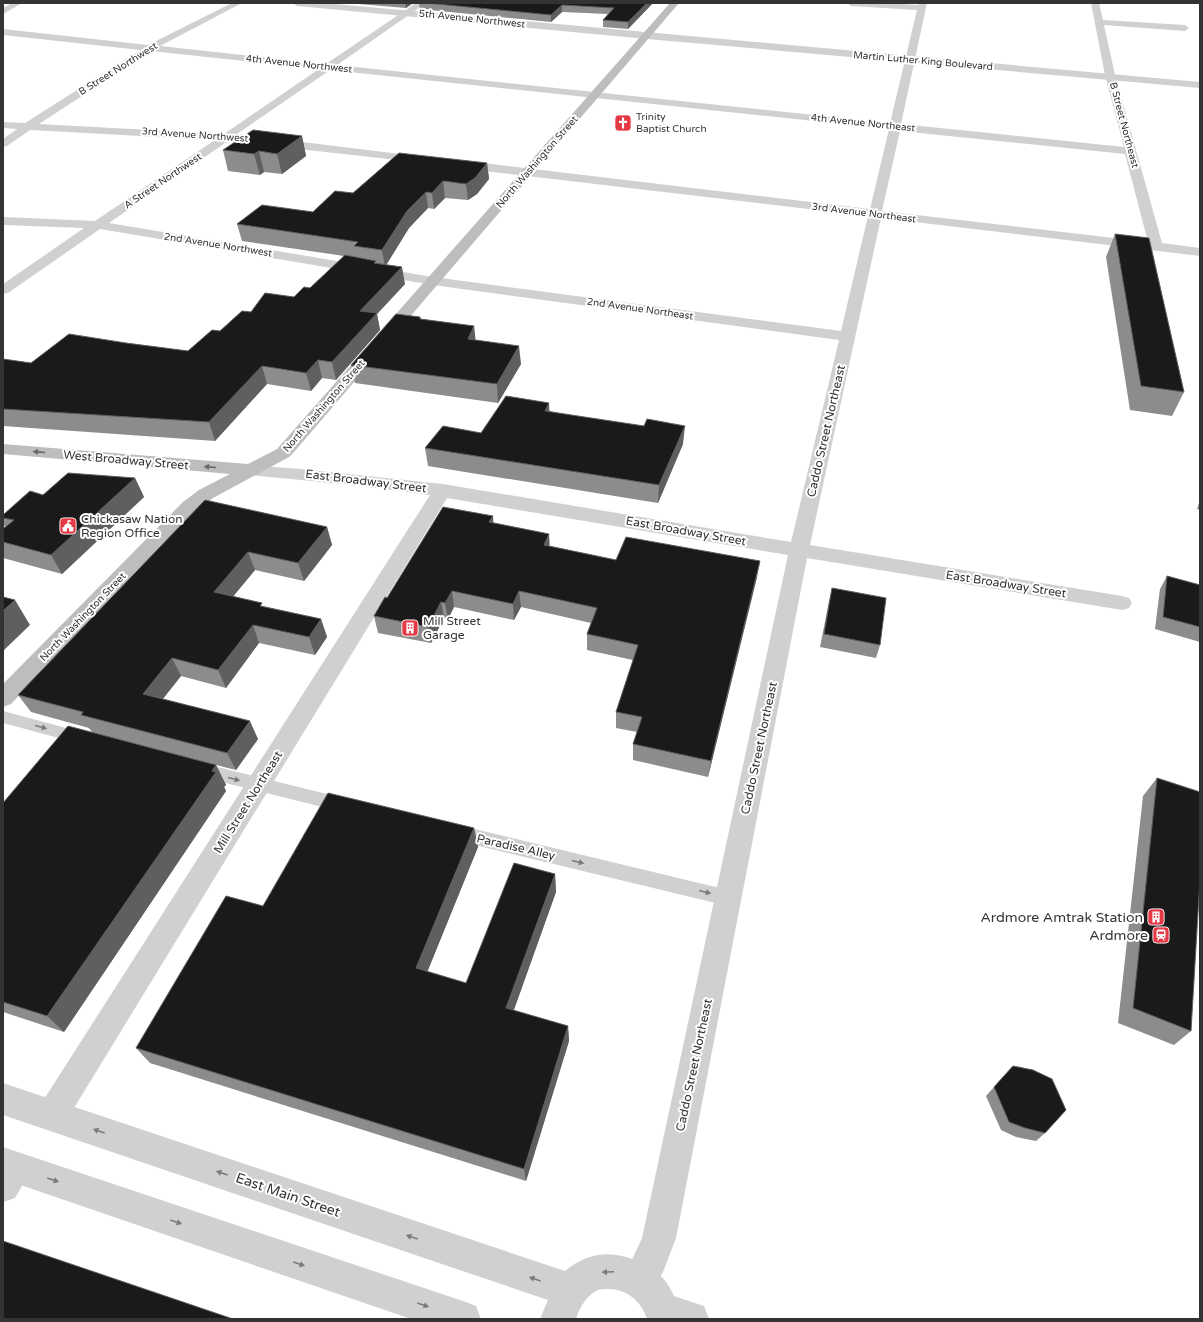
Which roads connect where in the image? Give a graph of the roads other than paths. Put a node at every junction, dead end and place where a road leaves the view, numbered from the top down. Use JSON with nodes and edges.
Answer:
{"nodes":[{"id":1,"x":18,"y":3,"type":"edge"},
{"id":2,"x":238,"y":3,"type":"edge"},
{"id":3,"x":297,"y":3,"type":"edge"},
{"id":4,"x":422,"y":3,"type":"edge"},
{"id":5,"x":675,"y":3,"type":"edge"},
{"id":6,"x":851,"y":3,"type":"edge"},
{"id":7,"x":1095,"y":3,"type":"edge"},
{"id":8,"x":922,"y":6,"type":"edge"},
{"id":9,"x":3,"y":10,"type":"edge"},
{"id":10,"x":408,"y":13,"type":"junction"},
{"id":11,"x":1099,"y":22,"type":"junction"},
{"id":12,"x":1185,"y":28,"type":"dead end"},
{"id":13,"x":3,"y":32,"type":"edge"},
{"id":14,"x":647,"y":36,"type":"junction"},
{"id":15,"x":149,"y":48,"type":"junction"},
{"id":16,"x":911,"y":60,"type":"junction"},
{"id":17,"x":331,"y":67,"type":"junction"},
{"id":18,"x":1200,"y":85,"type":"edge"},
{"id":19,"x":595,"y":96,"type":"junction"},
{"id":20,"x":3,"y":125,"type":"edge"},
{"id":21,"x":28,"y":126,"type":"junction"},
{"id":22,"x":896,"y":127,"type":"junction"},
{"id":23,"x":228,"y":137,"type":"junction"},
{"id":24,"x":3,"y":144,"type":"edge"},
{"id":25,"x":1130,"y":151,"type":"junction"},
{"id":26,"x":529,"y":173,"type":"junction"},
{"id":27,"x":875,"y":214,"type":"junction"},
{"id":28,"x":3,"y":221,"type":"edge"},
{"id":29,"x":98,"y":225,"type":"junction"},
{"id":30,"x":1156,"y":247,"type":"junction"},
{"id":31,"x":1200,"y":252,"type":"edge"},
{"id":32,"x":432,"y":281,"type":"junction"},
{"id":33,"x":3,"y":290,"type":"edge"},
{"id":34,"x":848,"y":337,"type":"junction"},
{"id":35,"x":3,"y":449,"type":"edge"},
{"id":36,"x":249,"y":470,"type":"junction"},
{"id":37,"x":443,"y":490,"type":"junction"},
{"id":38,"x":799,"y":551,"type":"junction"},
{"id":39,"x":1122,"y":603,"type":"dead end"},
{"id":40,"x":3,"y":698,"type":"edge"},
{"id":41,"x":3,"y":717,"type":"edge"},
{"id":42,"x":95,"y":742,"type":"edge"},
{"id":43,"x":186,"y":766,"type":"edge"},
{"id":44,"x":259,"y":785,"type":"junction"},
{"id":45,"x":358,"y":809,"type":"edge"},
{"id":46,"x":442,"y":829,"type":"edge"},
{"id":47,"x":728,"y":898,"type":"junction"},
{"id":48,"x":3,"y":1099,"type":"edge"},
{"id":49,"x":52,"y":1115,"type":"junction"},
{"id":50,"x":7,"y":1172,"type":"edge"},
{"id":51,"x":640,"y":1280,"type":"junction"},
{"id":52,"x":565,"y":1305,"type":"edge"},
{"id":53,"x":673,"y":1316,"type":"edge"},
{"id":54,"x":463,"y":1319,"type":"edge"}],
"edges":[{"from":1,"to":9,"type":"street"},
{"from":2,"to":15,"type":"street","name":"B Street Northwest"},
{"from":3,"to":10,"type":"street","name":"5th Avenue Northwest"},
{"from":4,"to":10,"type":"street","name":"A Street Northwest"},
{"from":5,"to":14,"type":"main road","name":"North Washington Street"},
{"from":6,"to":8,"type":"street"},
{"from":7,"to":11,"type":"street","name":"B Street Northeast"},
{"from":8,"to":16,"type":"street","name":"Caddo Street Northeast"},
{"from":10,"to":14,"type":"street","name":"5th Avenue Northwest"},
{"from":10,"to":17,"type":"street","name":"A Street Northwest"},
{"from":11,"to":12,"type":"street"},
{"from":11,"to":25,"type":"street","name":"B Street Northeast"},
{"from":13,"to":15,"type":"street","name":"4th Avenue Northwest"},
{"from":14,"to":16,"type":"street","name":"Martin Luther King Boulevard"},
{"from":14,"to":19,"type":"main road","name":"North Washington Street"},
{"from":15,"to":17,"type":"street","name":"4th Avenue Northwest"},
{"from":15,"to":21,"type":"street","name":"B Street Northwest"},
{"from":16,"to":18,"type":"street","name":"Martin Luther King Boulevard"},
{"from":16,"to":22,"type":"street","name":"Caddo Street Northeast"},
{"from":17,"to":19,"type":"street","name":"4th Avenue Northwest"},
{"from":17,"to":23,"type":"street","name":"A Street Northwest"},
{"from":19,"to":22,"type":"street","name":"4th Avenue Northeast"},
{"from":19,"to":26,"type":"main road","name":"North Washington Street"},
{"from":20,"to":21,"type":"street","name":"3rd Avenue Northwest"},
{"from":21,"to":23,"type":"street","name":"3rd Avenue Northwest"},
{"from":21,"to":24,"type":"street","name":"B Street Northwest"},
{"from":22,"to":25,"type":"street","name":"4th Avenue Northeast"},
{"from":22,"to":27,"type":"street","name":"Caddo Street Northeast"},
{"from":23,"to":26,"type":"street","name":"3rd Avenue Northwest"},
{"from":23,"to":29,"type":"street","name":"A Street Northwest"},
{"from":25,"to":30,"type":"street","name":"B Street Northeast"},
{"from":26,"to":27,"type":"street","name":"3rd Avenue Northeast"},
{"from":26,"to":32,"type":"main road","name":"North Washington Street"},
{"from":27,"to":30,"type":"street","name":"3rd Avenue Northeast"},
{"from":27,"to":34,"type":"street","name":"Caddo Street Northeast"},
{"from":28,"to":29,"type":"street","name":"2nd Avenue Northwest"},
{"from":29,"to":32,"type":"street","name":"2nd Avenue Northwest"},
{"from":29,"to":33,"type":"street","name":"A Street Northwest"},
{"from":30,"to":31,"type":"street","name":"3rd Avenue Northeast"},
{"from":32,"to":34,"type":"street","name":"2nd Avenue Northeast"},
{"from":32,"to":36,"type":"main road","name":"North Washington Street"},
{"from":34,"to":38,"type":"street","name":"Caddo Street Northeast"},
{"from":36,"to":35,"type":"main road","name":"West Broadway Street","one_way":true},
{"from":36,"to":37,"type":"street","name":"East Broadway Street"},
{"from":36,"to":40,"type":"main road","name":"North Washington Street"},
{"from":37,"to":38,"type":"street","name":"East Broadway Street"},
{"from":37,"to":44,"type":"street","name":"Mill Street Northeast"},
{"from":38,"to":39,"type":"street","name":"East Broadway Street"},
{"from":38,"to":47,"type":"street","name":"Caddo Street Northeast"},
{"from":41,"to":42,"type":"lane","one_way":true},
{"from":43,"to":44,"type":"lane","one_way":true},
{"from":44,"to":45,"type":"lane"},
{"from":44,"to":49,"type":"street","name":"Mill Street Northeast"},
{"from":46,"to":47,"type":"lane","name":"Paradise Alley","one_way":true},
{"from":47,"to":51,"type":"street","name":"Caddo Street Northeast"},
{"from":48,"to":49,"type":"street","name":"East Main Street"},
{"from":52,"to":49,"type":"street","name":"East Main Street","one_way":true},
{"from":50,"to":54,"type":"street","one_way":true},
{"from":51,"to":52,"type":"street","name":"East Main Street","one_way":true},
{"from":51,"to":53,"type":"street","name":"East Main Street"}]}
